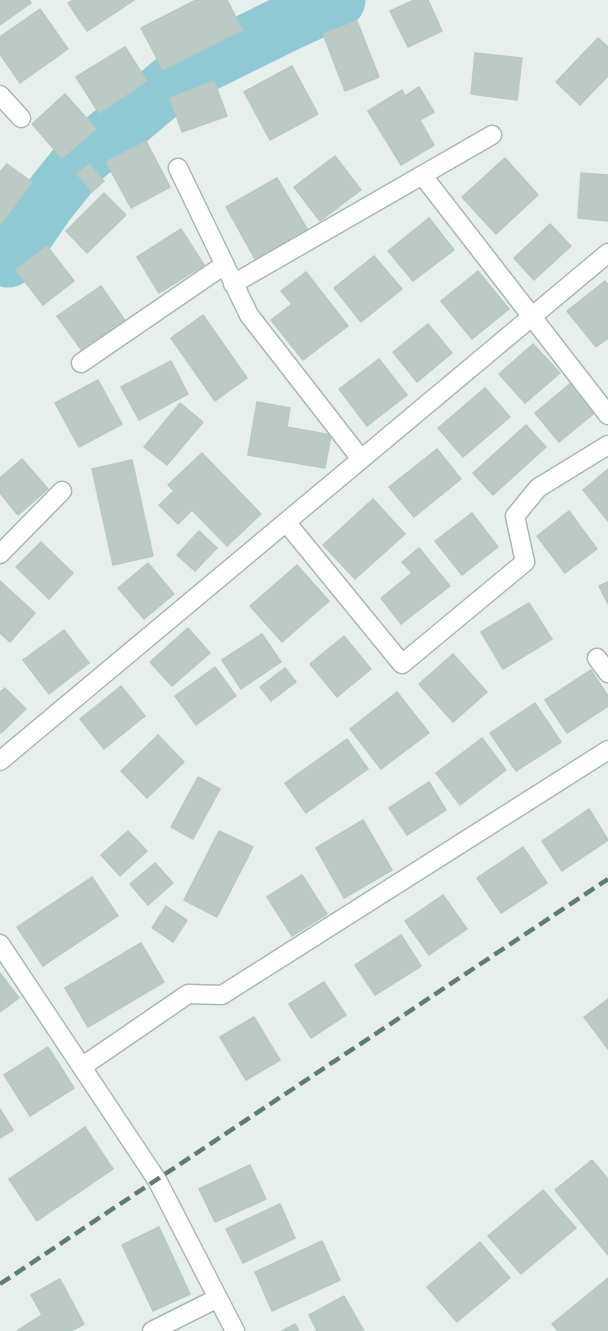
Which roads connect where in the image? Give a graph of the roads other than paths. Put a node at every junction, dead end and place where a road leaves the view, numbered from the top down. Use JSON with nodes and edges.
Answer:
{"nodes":[{"id":1,"x":0,"y":95,"type":"edge"},
{"id":2,"x":21,"y":118,"type":"dead end"},
{"id":3,"x":492,"y":135,"type":"dead end"},
{"id":4,"x":178,"y":168,"type":"dead end"},
{"id":5,"x":423,"y":176,"type":"junction"},
{"id":6,"x":608,"y":253,"type":"edge"},
{"id":7,"x":224,"y":265,"type":"junction"},
{"id":8,"x":233,"y":284,"type":"junction"},
{"id":9,"x":533,"y":317,"type":"junction"},
{"id":10,"x":81,"y":363,"type":"dead end"},
{"id":11,"x":608,"y":415,"type":"edge"},
{"id":12,"x":608,"y":445,"type":"edge"},
{"id":13,"x":361,"y":459,"type":"junction"},
{"id":14,"x":62,"y":491,"type":"dead end"},
{"id":15,"x":286,"y":522,"type":"junction"},
{"id":16,"x":0,"y":554,"type":"edge"},
{"id":17,"x":608,"y":750,"type":"edge"},
{"id":18,"x":0,"y":761,"type":"edge"},
{"id":19,"x":0,"y":944,"type":"edge"},
{"id":20,"x":83,"y":1066,"type":"junction"},
{"id":21,"x":218,"y":1298,"type":"junction"},
{"id":22,"x":152,"y":1331,"type":"edge"},
{"id":23,"x":235,"y":1331,"type":"edge"}],
"edges":[{"from":1,"to":2,"type":"street"},
{"from":3,"to":5,"type":"street"},
{"from":4,"to":7,"type":"street"},
{"from":5,"to":8,"type":"street"},
{"from":5,"to":9,"type":"street"},
{"from":6,"to":9,"type":"street"},
{"from":7,"to":8,"type":"street"},
{"from":7,"to":10,"type":"street"},
{"from":8,"to":13,"type":"street"},
{"from":9,"to":11,"type":"street"},
{"from":9,"to":13,"type":"street"},
{"from":12,"to":15,"type":"street"},
{"from":13,"to":15,"type":"street"},
{"from":14,"to":16,"type":"street"},
{"from":15,"to":18,"type":"street"},
{"from":17,"to":20,"type":"street"},
{"from":19,"to":20,"type":"street"},
{"from":20,"to":21,"type":"street"},
{"from":21,"to":22,"type":"street"},
{"from":21,"to":23,"type":"street"}]}
